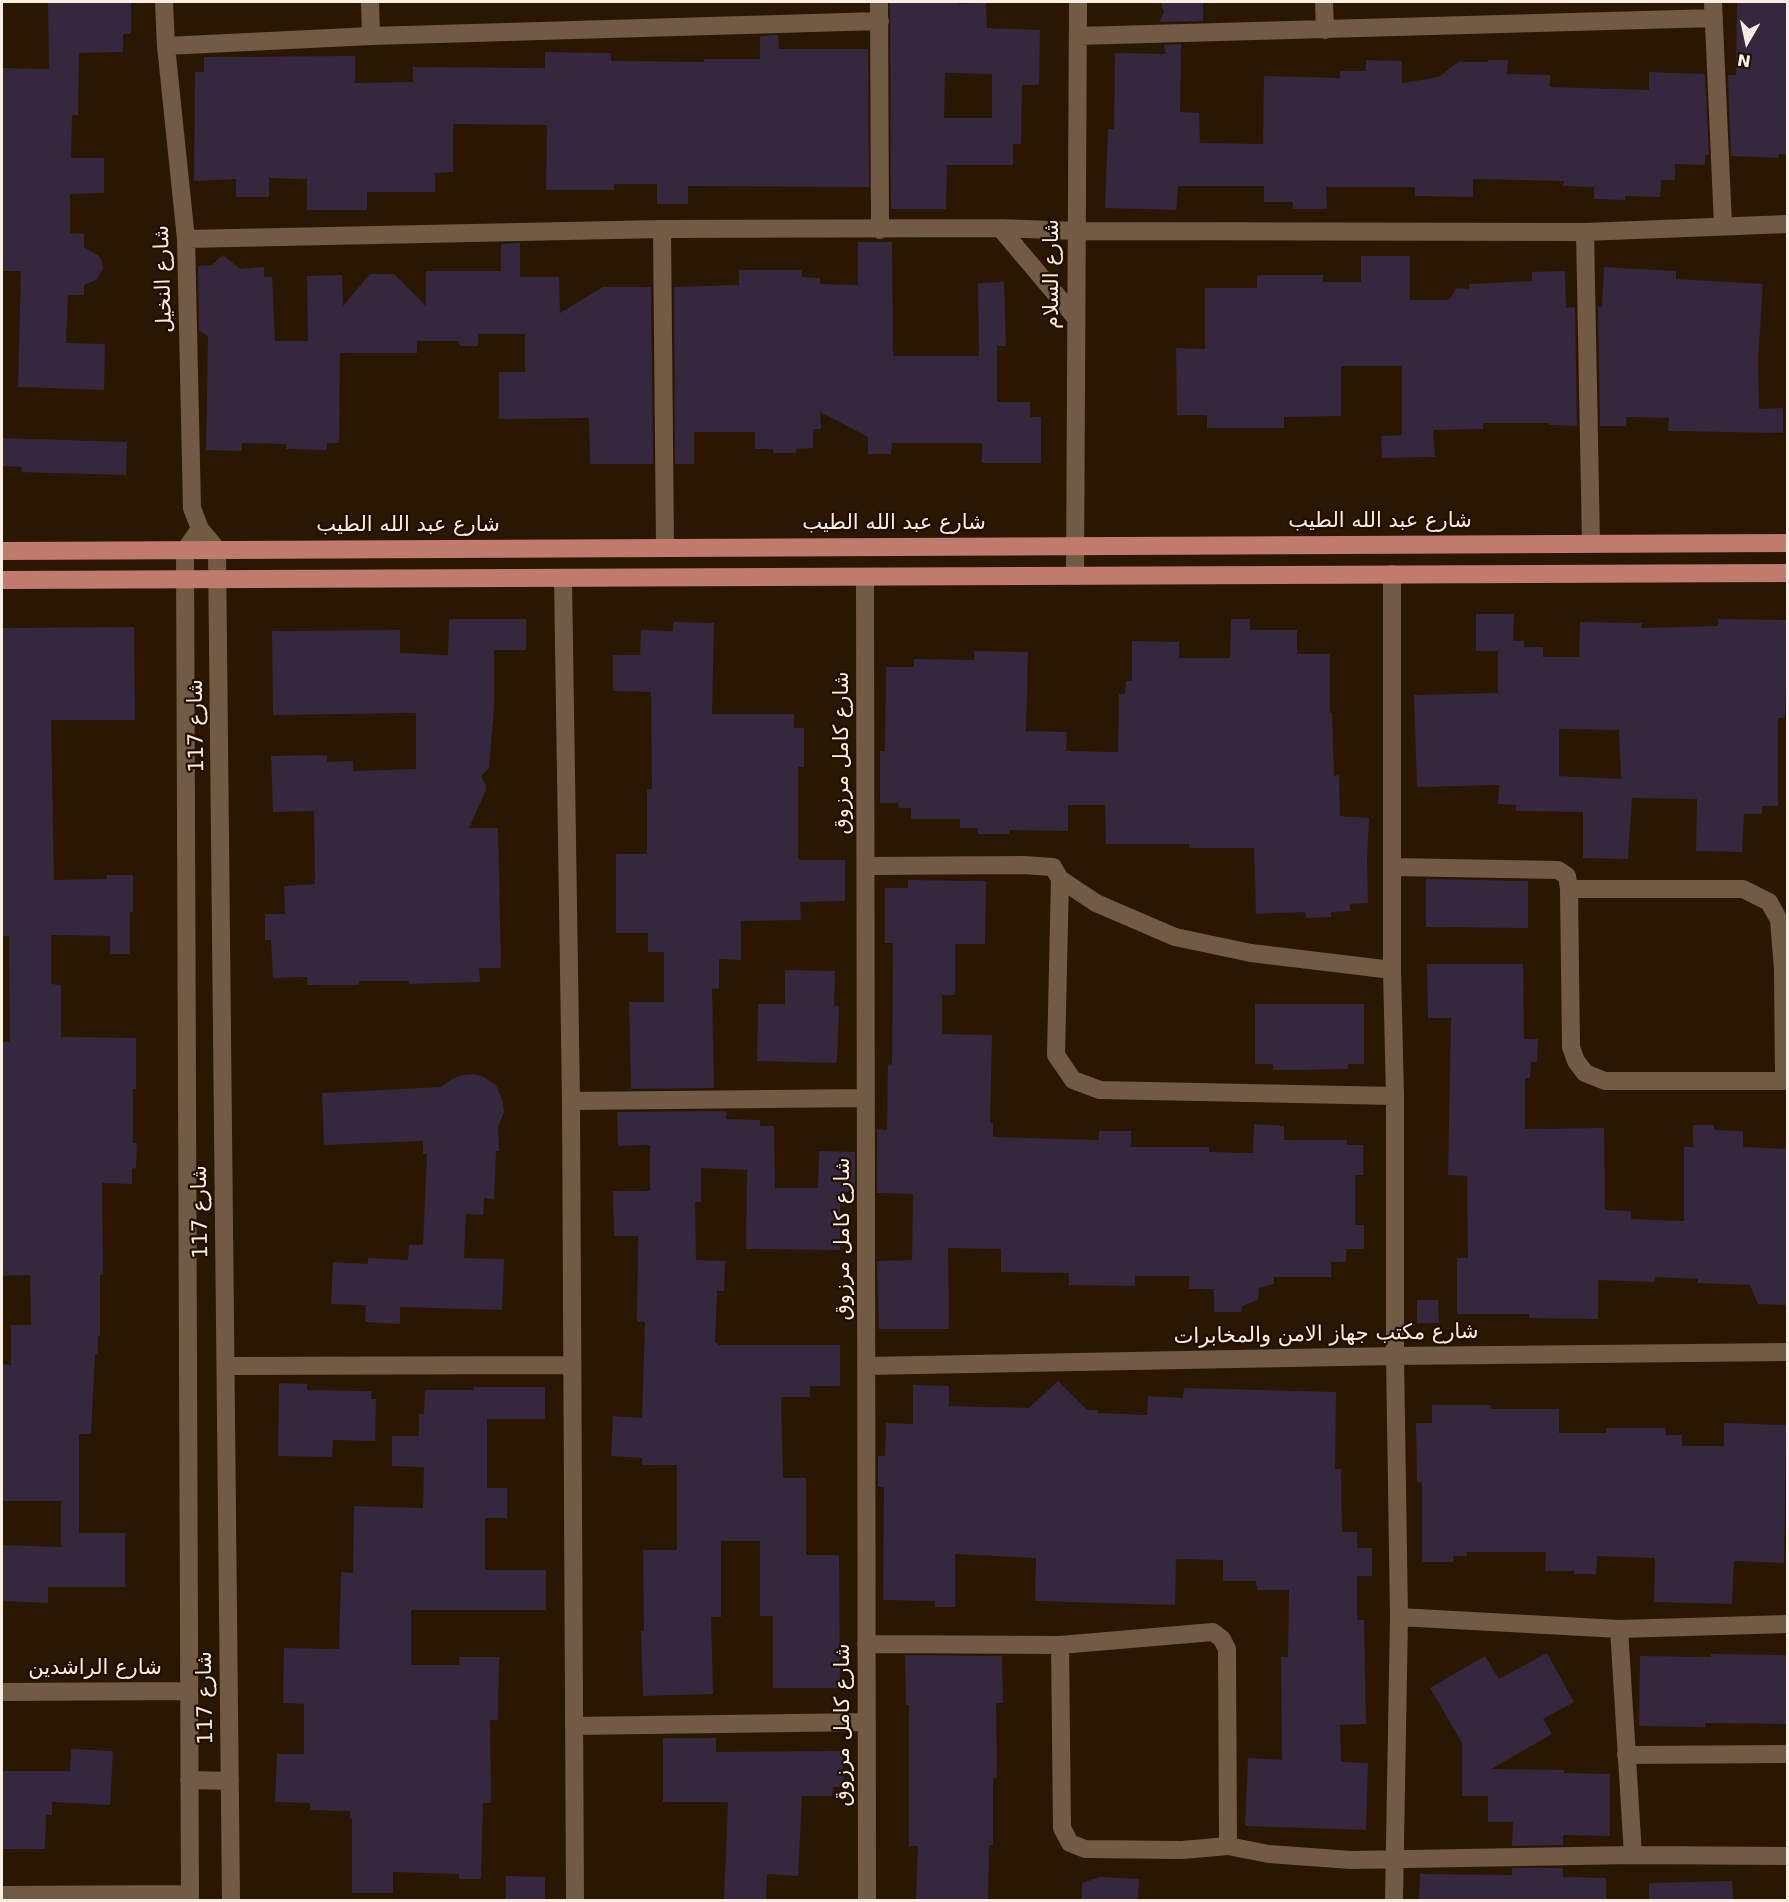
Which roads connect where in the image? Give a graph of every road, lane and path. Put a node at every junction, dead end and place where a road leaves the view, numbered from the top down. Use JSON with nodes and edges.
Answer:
{"nodes":[{"id":1,"x":164,"y":2,"type":"edge"},
{"id":2,"x":370,"y":2,"type":"edge"},
{"id":3,"x":879,"y":2,"type":"edge"},
{"id":4,"x":1078,"y":2,"type":"edge"},
{"id":5,"x":1324,"y":2,"type":"edge"},
{"id":6,"x":1714,"y":10,"type":"edge"},
{"id":7,"x":880,"y":21,"type":"junction"},
{"id":8,"x":1324,"y":30,"type":"junction"},
{"id":9,"x":371,"y":36,"type":"junction"},
{"id":10,"x":1078,"y":36,"type":"junction"},
{"id":11,"x":166,"y":46,"type":"junction"},
{"id":12,"x":1788,"y":224,"type":"edge"},
{"id":13,"x":1723,"y":225,"type":"junction"},
{"id":14,"x":1000,"y":228,"type":"junction"},
{"id":15,"x":662,"y":229,"type":"junction"},
{"id":16,"x":880,"y":230,"type":"junction"},
{"id":17,"x":1076,"y":231,"type":"junction"},
{"id":18,"x":1586,"y":232,"type":"junction"},
{"id":19,"x":186,"y":239,"type":"junction"},
{"id":20,"x":1076,"y":318,"type":"junction"},
{"id":21,"x":200,"y":529,"type":"junction"},
{"id":22,"x":1591,"y":543,"type":"junction"},
{"id":23,"x":1788,"y":543,"type":"edge"},
{"id":24,"x":1074,"y":546,"type":"junction"},
{"id":25,"x":664,"y":548,"type":"junction"},
{"id":26,"x":217,"y":549,"type":"junction"},
{"id":27,"x":185,"y":550,"type":"junction"},
{"id":28,"x":2,"y":551,"type":"edge"},
{"id":29,"x":1788,"y":573,"type":"edge"},
{"id":30,"x":1392,"y":574,"type":"junction"},
{"id":31,"x":1075,"y":576,"type":"junction"},
{"id":32,"x":865,"y":577,"type":"junction"},
{"id":33,"x":563,"y":578,"type":"junction"},
{"id":34,"x":185,"y":579,"type":"junction"},
{"id":35,"x":218,"y":579,"type":"junction"},
{"id":36,"x":2,"y":580,"type":"edge"},
{"id":37,"x":866,"y":866,"type":"junction"},
{"id":38,"x":1393,"y":867,"type":"junction"},
{"id":39,"x":1060,"y":879,"type":"junction"},
{"id":40,"x":1569,"y":889,"type":"junction"},
{"id":41,"x":1392,"y":970,"type":"junction"},
{"id":42,"x":1786,"y":1081,"type":"edge"},
{"id":43,"x":1395,"y":1096,"type":"junction"},
{"id":44,"x":866,"y":1098,"type":"junction"},
{"id":45,"x":571,"y":1101,"type":"junction"},
{"id":46,"x":1788,"y":1352,"type":"edge"},
{"id":47,"x":1395,"y":1356,"type":"junction"},
{"id":48,"x":572,"y":1365,"type":"junction"},
{"id":49,"x":226,"y":1366,"type":"junction"},
{"id":50,"x":866,"y":1366,"type":"junction"},
{"id":51,"x":1399,"y":1617,"type":"junction"},
{"id":52,"x":1788,"y":1624,"type":"edge"},
{"id":53,"x":1619,"y":1629,"type":"junction"},
{"id":54,"x":866,"y":1644,"type":"junction"},
{"id":55,"x":1060,"y":1645,"type":"junction"},
{"id":56,"x":189,"y":1691,"type":"junction"},
{"id":57,"x":2,"y":1692,"type":"edge"},
{"id":58,"x":867,"y":1722,"type":"junction"},
{"id":59,"x":574,"y":1726,"type":"junction"},
{"id":60,"x":1788,"y":1754,"type":"edge"},
{"id":61,"x":1626,"y":1755,"type":"junction"},
{"id":62,"x":189,"y":1780,"type":"junction"},
{"id":63,"x":230,"y":1781,"type":"junction"},
{"id":64,"x":1228,"y":1846,"type":"junction"},
{"id":65,"x":1633,"y":1855,"type":"junction"},
{"id":66,"x":1788,"y":1856,"type":"edge"},
{"id":67,"x":1395,"y":1860,"type":"junction"},
{"id":68,"x":2,"y":1895,"type":"edge"},
{"id":69,"x":190,"y":1897,"type":"edge"},
{"id":70,"x":231,"y":1900,"type":"edge"},
{"id":71,"x":575,"y":1900,"type":"edge"},
{"id":72,"x":867,"y":1900,"type":"edge"},
{"id":73,"x":1394,"y":1900,"type":"edge"}],
"edges":[{"from":1,"to":11,"type":"street","name":"شارع النخيل"},
{"from":2,"to":9,"type":"street"},
{"from":3,"to":7,"type":"street"},
{"from":4,"to":10,"type":"street","name":"شارع السلام"},
{"from":5,"to":8,"type":"street"},
{"from":6,"to":8,"type":"street"},
{"from":6,"to":13,"type":"street"},
{"from":7,"to":9,"type":"street"},
{"from":7,"to":16,"type":"street"},
{"from":8,"to":10,"type":"street"},
{"from":9,"to":11,"type":"street"},
{"from":10,"to":17,"type":"street","name":"شارع السلام"},
{"from":11,"to":19,"type":"street","name":"شارع النخيل"},
{"from":12,"to":13,"type":"street"},
{"from":13,"to":18,"type":"street"},
{"from":14,"to":16,"type":"street"},
{"from":14,"to":17,"type":"street"},
{"from":14,"to":20,"type":"street"},
{"from":15,"to":16,"type":"street"},
{"from":15,"to":19,"type":"street"},
{"from":15,"to":25,"type":"street"},
{"from":17,"to":18,"type":"street"},
{"from":17,"to":20,"type":"street","name":"شارع السلام"},
{"from":18,"to":22,"type":"street"},
{"from":19,"to":21,"type":"street","name":"شارع النخيل"},
{"from":20,"to":24,"type":"street","name":"شارع السلام"},
{"from":21,"to":26,"type":"street"},
{"from":21,"to":27,"type":"street"},
{"from":22,"to":23,"type":"main road","name":"شارع عبد الله الطيب"},
{"from":22,"to":24,"type":"main road","name":"شارع عبد الله الطيب"},
{"from":24,"to":25,"type":"main road","name":"شارع عبد الله الطيب"},
{"from":24,"to":31,"type":"street","name":"شارع السلام"},
{"from":25,"to":26,"type":"main road","name":"شارع عبد الله الطيب"},
{"from":26,"to":27,"type":"main road","name":"شارع عبد الله الطيب"},
{"from":26,"to":35,"type":"street","name":"شارع 117"},
{"from":27,"to":28,"type":"main road","name":"شارع عبد الله الطيب"},
{"from":27,"to":34,"type":"street","name":"شارع 117"},
{"from":29,"to":30,"type":"main road"},
{"from":30,"to":31,"type":"main road"},
{"from":30,"to":38,"type":"street"},
{"from":31,"to":32,"type":"main road"},
{"from":32,"to":33,"type":"main road"},
{"from":32,"to":37,"type":"street","name":"شارع كامل مرزوق"},
{"from":33,"to":35,"type":"main road"},
{"from":33,"to":45,"type":"street"},
{"from":34,"to":35,"type":"main road"},
{"from":34,"to":36,"type":"main road"},
{"from":34,"to":56,"type":"street","name":"شارع 117"},
{"from":35,"to":49,"type":"street","name":"شارع 117"},
{"from":37,"to":39,"type":"street"},
{"from":37,"to":44,"type":"street","name":"شارع كامل مرزوق"},
{"from":38,"to":40,"type":"street"},
{"from":38,"to":41,"type":"street"},
{"from":39,"to":41,"type":"street"},
{"from":39,"to":43,"type":"street"},
{"from":40,"to":42,"type":"street"},
{"from":40,"to":42,"type":"street"},
{"from":41,"to":43,"type":"street"},
{"from":43,"to":47,"type":"street"},
{"from":44,"to":45,"type":"street"},
{"from":44,"to":50,"type":"street","name":"شارع كامل مرزوق"},
{"from":45,"to":48,"type":"street"},
{"from":46,"to":47,"type":"street","name":"شارع مكتب جهاز الامن والمخابرات"},
{"from":47,"to":50,"type":"street","name":"شارع مكتب جهاز الامن والمخابرات"},
{"from":47,"to":51,"type":"street"},
{"from":48,"to":49,"type":"street"},
{"from":48,"to":59,"type":"street"},
{"from":49,"to":63,"type":"street","name":"شارع 117"},
{"from":50,"to":54,"type":"street","name":"شارع كامل مرزوق"},
{"from":51,"to":53,"type":"street"},
{"from":51,"to":67,"type":"street"},
{"from":52,"to":53,"type":"street"},
{"from":53,"to":61,"type":"street"},
{"from":54,"to":55,"type":"street"},
{"from":54,"to":58,"type":"street","name":"شارع كامل مرزوق"},
{"from":55,"to":64,"type":"street"},
{"from":55,"to":64,"type":"street"},
{"from":56,"to":57,"type":"street","name":"شارع الراشدين"},
{"from":56,"to":62,"type":"street","name":"شارع 117"},
{"from":58,"to":59,"type":"street"},
{"from":58,"to":72,"type":"street","name":"شارع كامل مرزوق"},
{"from":59,"to":71,"type":"street"},
{"from":60,"to":61,"type":"street"},
{"from":61,"to":65,"type":"street"},
{"from":62,"to":63,"type":"street"},
{"from":62,"to":69,"type":"street","name":"شارع 117"},
{"from":63,"to":70,"type":"street","name":"شارع 117"},
{"from":64,"to":67,"type":"street"},
{"from":65,"to":66,"type":"street"},
{"from":65,"to":67,"type":"street"},
{"from":67,"to":73,"type":"street"},
{"from":68,"to":69,"type":"street"}]}
